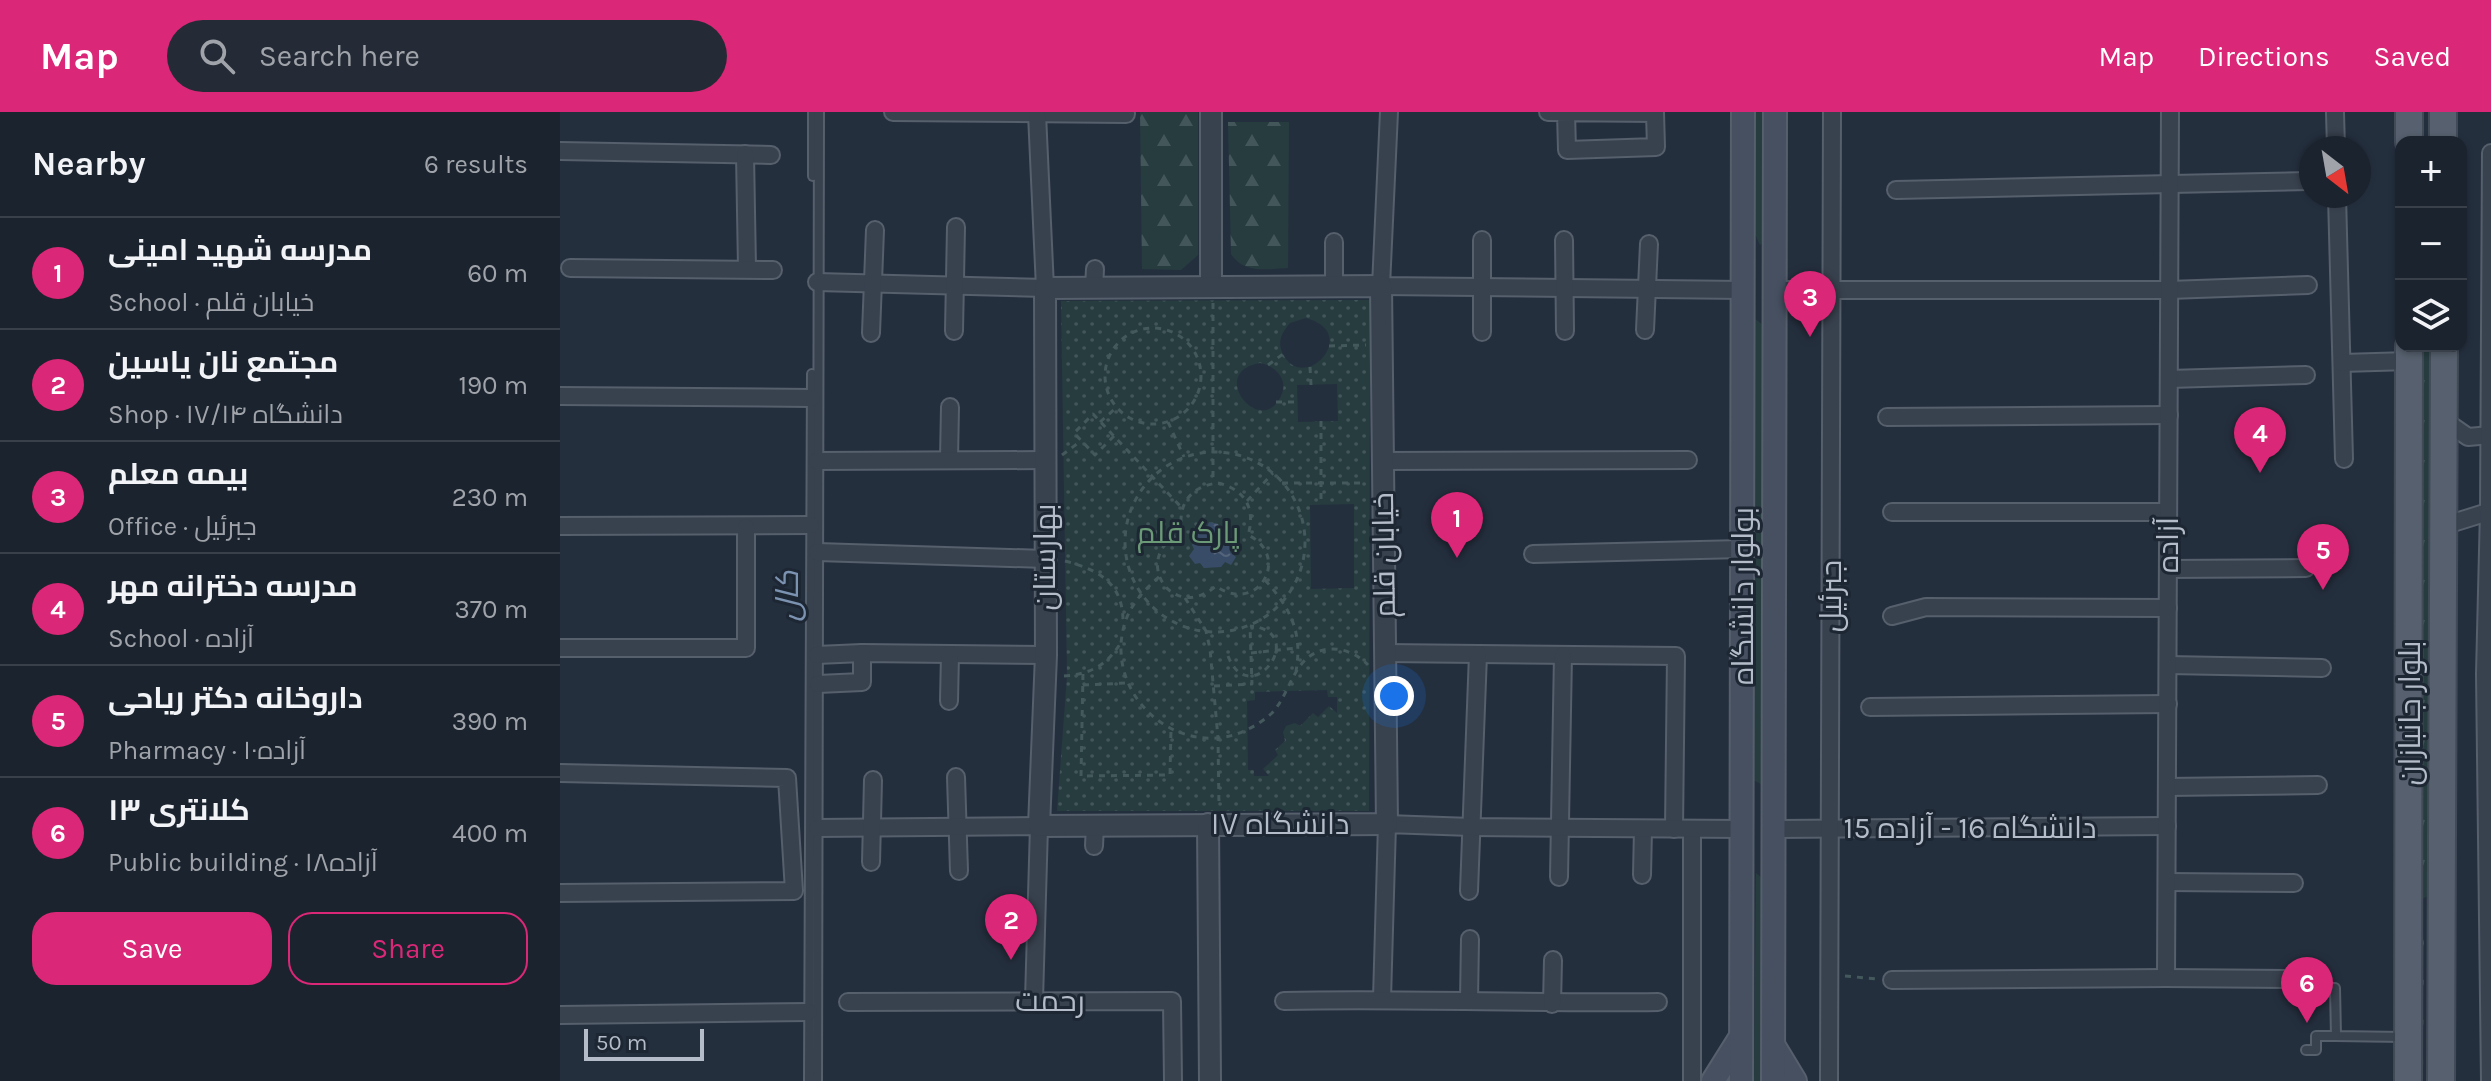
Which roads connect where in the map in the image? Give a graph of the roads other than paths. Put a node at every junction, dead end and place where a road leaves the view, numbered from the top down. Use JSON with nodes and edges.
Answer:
{"nodes":[{"id":1,"x":816,"y":112,"type":"edge"},
{"id":2,"x":893,"y":112,"type":"edge"},
{"id":3,"x":1211,"y":112,"type":"edge"},
{"id":4,"x":1389,"y":112,"type":"edge"},
{"id":5,"x":1548,"y":112,"type":"edge"},
{"id":6,"x":1566,"y":112,"type":"edge"},
{"id":7,"x":1743,"y":112,"type":"edge"},
{"id":8,"x":1775,"y":112,"type":"edge"},
{"id":9,"x":1832,"y":112,"type":"edge"},
{"id":10,"x":2170,"y":112,"type":"edge"},
{"id":11,"x":2409,"y":112,"type":"edge"},
{"id":12,"x":2443,"y":112,"type":"edge"},
{"id":13,"x":2335,"y":113,"type":"edge"},
{"id":14,"x":1037,"y":114,"type":"edge"},
{"id":15,"x":1126,"y":114,"type":"dead end"},
{"id":16,"x":2336,"y":136,"type":"edge"},
{"id":17,"x":2409,"y":136,"type":"edge"},
{"id":18,"x":2443,"y":136,"type":"edge"},
{"id":19,"x":560,"y":151,"type":"edge"},
{"id":20,"x":2491,"y":153,"type":"edge"},
{"id":21,"x":745,"y":154,"type":"junction"},
{"id":22,"x":771,"y":155,"type":"dead end"},
{"id":23,"x":2299,"y":181,"type":"edge"},
{"id":24,"x":2170,"y":185,"type":"junction"},
{"id":25,"x":1896,"y":190,"type":"dead end"},
{"id":26,"x":2337,"y":208,"type":"edge"},
{"id":27,"x":956,"y":227,"type":"dead end"},
{"id":28,"x":875,"y":230,"type":"dead end"},
{"id":29,"x":1482,"y":240,"type":"dead end"},
{"id":30,"x":1564,"y":240,"type":"dead end"},
{"id":31,"x":1334,"y":242,"type":"dead end"},
{"id":32,"x":1649,"y":244,"type":"dead end"},
{"id":33,"x":570,"y":268,"type":"dead end"},
{"id":34,"x":747,"y":268,"type":"junction"},
{"id":35,"x":773,"y":270,"type":"dead end"},
{"id":36,"x":2490,"y":271,"type":"edge"},
{"id":37,"x":817,"y":282,"type":"junction"},
{"id":38,"x":873,"y":284,"type":"junction"},
{"id":39,"x":2308,"y":285,"type":"dead end"},
{"id":40,"x":955,"y":286,"type":"junction"},
{"id":41,"x":1381,"y":286,"type":"junction"},
{"id":42,"x":1211,"y":287,"type":"junction"},
{"id":43,"x":1334,"y":287,"type":"junction"},
{"id":44,"x":1045,"y":288,"type":"junction"},
{"id":45,"x":1482,"y":289,"type":"junction"},
{"id":46,"x":1565,"y":289,"type":"junction"},
{"id":47,"x":1647,"y":289,"type":"junction"},
{"id":48,"x":1832,"y":289,"type":"junction"},
{"id":49,"x":1743,"y":290,"type":"junction"},
{"id":50,"x":1774,"y":290,"type":"junction"},
{"id":51,"x":2169,"y":290,"type":"junction"},
{"id":52,"x":1645,"y":330,"type":"dead end"},
{"id":53,"x":954,"y":331,"type":"dead end"},
{"id":54,"x":1565,"y":331,"type":"dead end"},
{"id":55,"x":1482,"y":332,"type":"dead end"},
{"id":56,"x":871,"y":333,"type":"dead end"},
{"id":57,"x":2444,"y":352,"type":"edge"},
{"id":58,"x":2409,"y":353,"type":"edge"},
{"id":59,"x":2342,"y":363,"type":"junction"},
{"id":60,"x":2306,"y":375,"type":"dead end"},
{"id":61,"x":2169,"y":379,"type":"junction"},
{"id":62,"x":560,"y":396,"type":"edge"},
{"id":63,"x":812,"y":398,"type":"junction"},
{"id":64,"x":950,"y":407,"type":"dead end"},
{"id":65,"x":2169,"y":415,"type":"junction"},
{"id":66,"x":1887,"y":417,"type":"dead end"},
{"id":67,"x":2445,"y":421,"type":"junction"},
{"id":68,"x":2490,"y":435,"type":"edge"},
{"id":69,"x":949,"y":459,"type":"junction"},
{"id":70,"x":2344,"y":459,"type":"dead end"},
{"id":71,"x":1045,"y":460,"type":"junction"},
{"id":72,"x":1688,"y":460,"type":"dead end"},
{"id":73,"x":817,"y":461,"type":"junction"},
{"id":74,"x":1383,"y":461,"type":"junction"},
{"id":75,"x":2490,"y":510,"type":"edge"},
{"id":76,"x":1892,"y":512,"type":"dead end"},
{"id":77,"x":2168,"y":512,"type":"junction"},
{"id":78,"x":811,"y":525,"type":"junction"},
{"id":79,"x":560,"y":526,"type":"edge"},
{"id":80,"x":2443,"y":526,"type":"junction"},
{"id":81,"x":746,"y":527,"type":"junction"},
{"id":82,"x":1742,"y":549,"type":"junction"},
{"id":83,"x":817,"y":552,"type":"junction"},
{"id":84,"x":1533,"y":554,"type":"dead end"},
{"id":85,"x":1045,"y":559,"type":"junction"},
{"id":86,"x":2306,"y":568,"type":"dead end"},
{"id":87,"x":2168,"y":569,"type":"junction"},
{"id":88,"x":2168,"y":608,"type":"junction"},
{"id":89,"x":1892,"y":616,"type":"dead end"},
{"id":90,"x":560,"y":648,"type":"edge"},
{"id":91,"x":862,"y":653,"type":"junction"},
{"id":92,"x":950,"y":654,"type":"junction"},
{"id":93,"x":1478,"y":654,"type":"junction"},
{"id":94,"x":817,"y":655,"type":"junction"},
{"id":95,"x":1046,"y":655,"type":"junction"},
{"id":96,"x":1563,"y":655,"type":"junction"},
{"id":97,"x":1385,"y":662,"type":"junction"},
{"id":98,"x":2168,"y":665,"type":"junction"},
{"id":99,"x":2322,"y":668,"type":"dead end"},
{"id":100,"x":2488,"y":674,"type":"edge"},
{"id":101,"x":818,"y":684,"type":"junction"},
{"id":102,"x":949,"y":701,"type":"dead end"},
{"id":103,"x":2168,"y":704,"type":"junction"},
{"id":104,"x":1870,"y":707,"type":"dead end"},
{"id":105,"x":560,"y":773,"type":"edge"},
{"id":106,"x":956,"y":777,"type":"dead end"},
{"id":107,"x":873,"y":780,"type":"dead end"},
{"id":108,"x":2318,"y":785,"type":"dead end"},
{"id":109,"x":2167,"y":787,"type":"junction"},
{"id":110,"x":1213,"y":824,"type":"junction"},
{"id":111,"x":1387,"y":824,"type":"junction"},
{"id":112,"x":1095,"y":825,"type":"junction"},
{"id":113,"x":872,"y":826,"type":"junction"},
{"id":114,"x":957,"y":826,"type":"junction"},
{"id":115,"x":1039,"y":826,"type":"junction"},
{"id":116,"x":2167,"y":826,"type":"junction"},
{"id":117,"x":1471,"y":827,"type":"junction"},
{"id":118,"x":817,"y":828,"type":"junction"},
{"id":119,"x":1560,"y":828,"type":"junction"},
{"id":120,"x":1830,"y":828,"type":"junction"},
{"id":121,"x":2489,"y":828,"type":"edge"},
{"id":122,"x":1643,"y":829,"type":"junction"},
{"id":123,"x":1674,"y":829,"type":"junction"},
{"id":124,"x":1692,"y":829,"type":"junction"},
{"id":125,"x":1742,"y":829,"type":"junction"},
{"id":126,"x":1773,"y":829,"type":"junction"},
{"id":127,"x":1094,"y":846,"type":"dead end"},
{"id":128,"x":871,"y":862,"type":"dead end"},
{"id":129,"x":959,"y":871,"type":"dead end"},
{"id":130,"x":1642,"y":875,"type":"dead end"},
{"id":131,"x":1559,"y":877,"type":"dead end"},
{"id":132,"x":2167,"y":882,"type":"junction"},
{"id":133,"x":2294,"y":883,"type":"dead end"},
{"id":134,"x":1469,"y":891,"type":"dead end"},
{"id":135,"x":560,"y":893,"type":"edge"},
{"id":136,"x":2408,"y":914,"type":"junction"},
{"id":137,"x":2441,"y":915,"type":"junction"},
{"id":138,"x":2490,"y":920,"type":"edge"},
{"id":139,"x":1470,"y":939,"type":"dead end"},
{"id":140,"x":1553,"y":960,"type":"dead end"},
{"id":141,"x":2166,"y":978,"type":"junction"},
{"id":142,"x":2292,"y":979,"type":"dead end"},
{"id":143,"x":2311,"y":979,"type":"dead end"},
{"id":144,"x":1892,"y":980,"type":"road end"},
{"id":145,"x":1382,"y":999,"type":"junction"},
{"id":146,"x":1034,"y":1000,"type":"junction"},
{"id":147,"x":1469,"y":1000,"type":"junction"},
{"id":148,"x":1284,"y":1001,"type":"dead end"},
{"id":149,"x":848,"y":1002,"type":"dead end"},
{"id":150,"x":1658,"y":1002,"type":"dead end"},
{"id":151,"x":1552,"y":1004,"type":"junction"},
{"id":152,"x":809,"y":1012,"type":"junction"},
{"id":153,"x":560,"y":1015,"type":"edge"},
{"id":154,"x":2336,"y":1036,"type":"junction"},
{"id":155,"x":1741,"y":1037,"type":"junction"},
{"id":156,"x":2408,"y":1037,"type":"junction"},
{"id":157,"x":1773,"y":1043,"type":"junction"},
{"id":158,"x":2306,"y":1050,"type":"dead end"},
{"id":159,"x":809,"y":1081,"type":"edge"},
{"id":160,"x":817,"y":1081,"type":"edge"},
{"id":161,"x":1173,"y":1081,"type":"edge"},
{"id":162,"x":1210,"y":1081,"type":"edge"},
{"id":163,"x":1692,"y":1081,"type":"edge"},
{"id":164,"x":1713,"y":1081,"type":"edge"},
{"id":165,"x":1741,"y":1081,"type":"edge"},
{"id":166,"x":1773,"y":1081,"type":"edge"},
{"id":167,"x":1795,"y":1081,"type":"edge"},
{"id":168,"x":1829,"y":1081,"type":"edge"},
{"id":169,"x":2408,"y":1081,"type":"edge"},
{"id":170,"x":2441,"y":1081,"type":"edge"},
{"id":171,"x":2490,"y":1081,"type":"edge"}],
"edges":[{"from":1,"to":37,"type":"lane"},
{"from":1,"to":63,"type":"lane"},
{"from":2,"to":14,"type":"street"},
{"from":3,"to":42,"type":"street"},
{"from":4,"to":41,"type":"street"},
{"from":5,"to":6,"type":"street"},
{"from":6,"to":6,"type":"street"},
{"from":7,"to":49,"type":"main road","name":"بولوار دانشگاه"},
{"from":8,"to":50,"type":"main road","name":"بولوار دانشگاه"},
{"from":9,"to":48,"type":"street","name":"جبرئیل"},
{"from":10,"to":24,"type":"street","name":"آزاده"},
{"from":11,"to":17,"type":"main road"},
{"from":12,"to":18,"type":"main road"},
{"from":13,"to":16,"type":"street"},
{"from":14,"to":15,"type":"street"},
{"from":14,"to":44,"type":"street"},
{"from":19,"to":21,"type":"street"},
{"from":20,"to":36,"type":"street"},
{"from":21,"to":22,"type":"street"},
{"from":21,"to":34,"type":"street"},
{"from":23,"to":24,"type":"street"},
{"from":24,"to":25,"type":"street"},
{"from":24,"to":51,"type":"street","name":"آزاده"},
{"from":26,"to":59,"type":"street"},
{"from":27,"to":40,"type":"street"},
{"from":28,"to":38,"type":"street"},
{"from":29,"to":45,"type":"street"},
{"from":30,"to":46,"type":"street"},
{"from":31,"to":43,"type":"street"},
{"from":32,"to":47,"type":"street"},
{"from":33,"to":34,"type":"street"},
{"from":34,"to":35,"type":"street"},
{"from":36,"to":68,"type":"street"},
{"from":37,"to":38,"type":"street"},
{"from":37,"to":73,"type":"lane"},
{"from":38,"to":40,"type":"street"},
{"from":38,"to":56,"type":"street"},
{"from":39,"to":51,"type":"street"},
{"from":40,"to":44,"type":"street"},
{"from":40,"to":53,"type":"street"},
{"from":41,"to":43,"type":"street"},
{"from":41,"to":45,"type":"street"},
{"from":41,"to":74,"type":"street","name":"خیابان قلم"},
{"from":42,"to":43,"type":"street"},
{"from":42,"to":44,"type":"street"},
{"from":44,"to":71,"type":"street","name":"بهارستان"},
{"from":45,"to":46,"type":"street"},
{"from":45,"to":55,"type":"street"},
{"from":46,"to":47,"type":"street"},
{"from":46,"to":54,"type":"street"},
{"from":47,"to":49,"type":"street"},
{"from":47,"to":52,"type":"street"},
{"from":48,"to":50,"type":"street"},
{"from":48,"to":51,"type":"street"},
{"from":48,"to":120,"type":"street","name":"جبرئیل"},
{"from":49,"to":82,"type":"main road","name":"بولوار دانشگاه"},
{"from":50,"to":126,"type":"main road","name":"بولوار دانشگاه"},
{"from":51,"to":61,"type":"street","name":"آزاده"},
{"from":57,"to":67,"type":"main road","name":"بلوار جانبازان"},
{"from":58,"to":59,"type":"street"},
{"from":58,"to":136,"type":"main road","name":"بلوار جانبازان"},
{"from":59,"to":70,"type":"street"},
{"from":60,"to":61,"type":"street"},
{"from":61,"to":65,"type":"street","name":"آزاده"},
{"from":62,"to":63,"type":"street"},
{"from":63,"to":78,"type":"lane"},
{"from":64,"to":69,"type":"street"},
{"from":65,"to":66,"type":"street"},
{"from":65,"to":77,"type":"street","name":"آزاده"},
{"from":67,"to":68,"type":"street"},
{"from":67,"to":80,"type":"main road","name":"بلوار جانبازان"},
{"from":68,"to":75,"type":"street"},
{"from":69,"to":71,"type":"street"},
{"from":69,"to":73,"type":"street"},
{"from":71,"to":85,"type":"street","name":"بهارستان"},
{"from":72,"to":74,"type":"street"},
{"from":73,"to":83,"type":"lane"},
{"from":74,"to":97,"type":"street","name":"خیابان قلم"},
{"from":75,"to":80,"type":"street"},
{"from":75,"to":100,"type":"street"},
{"from":76,"to":77,"type":"street"},
{"from":77,"to":87,"type":"street","name":"آزاده"},
{"from":78,"to":81,"type":"street"},
{"from":78,"to":152,"type":"lane"},
{"from":79,"to":81,"type":"street"},
{"from":80,"to":137,"type":"main road","name":"بلوار جانبازان"},
{"from":81,"to":90,"type":"street"},
{"from":82,"to":84,"type":"street"},
{"from":82,"to":125,"type":"main road","name":"بولوار دانشگاه"},
{"from":83,"to":85,"type":"street"},
{"from":83,"to":94,"type":"lane"},
{"from":85,"to":95,"type":"street","name":"بهارستان"},
{"from":86,"to":87,"type":"street"},
{"from":87,"to":88,"type":"street","name":"آزاده"},
{"from":88,"to":89,"type":"street"},
{"from":88,"to":98,"type":"street","name":"آزاده"},
{"from":91,"to":92,"type":"street"},
{"from":91,"to":94,"type":"street"},
{"from":91,"to":101,"type":"street"},
{"from":92,"to":95,"type":"street"},
{"from":92,"to":102,"type":"street"},
{"from":93,"to":96,"type":"street"},
{"from":93,"to":97,"type":"street"},
{"from":93,"to":117,"type":"street"},
{"from":94,"to":101,"type":"lane"},
{"from":95,"to":115,"type":"street","name":"بهارستان"},
{"from":96,"to":119,"type":"street"},
{"from":96,"to":123,"type":"street"},
{"from":97,"to":111,"type":"street","name":"خیابان قلم"},
{"from":98,"to":99,"type":"street"},
{"from":98,"to":103,"type":"street","name":"آزاده"},
{"from":100,"to":121,"type":"street"},
{"from":101,"to":118,"type":"lane"},
{"from":103,"to":104,"type":"street"},
{"from":103,"to":109,"type":"street","name":"آزاده"},
{"from":105,"to":135,"type":"street"},
{"from":106,"to":114,"type":"street"},
{"from":107,"to":113,"type":"street"},
{"from":108,"to":109,"type":"street"},
{"from":109,"to":116,"type":"street","name":"آزاده"},
{"from":110,"to":111,"type":"street","name":"دانشگاه ۱۷"},
{"from":110,"to":112,"type":"street","name":"دانشگاه ۱۷"},
{"from":110,"to":162,"type":"street"},
{"from":111,"to":117,"type":"street","name":"دانشگاه ۱۷"},
{"from":111,"to":145,"type":"street"},
{"from":112,"to":115,"type":"street","name":"دانشگاه ۱۷"},
{"from":112,"to":127,"type":"street"},
{"from":113,"to":114,"type":"street","name":"دانشگاه ۱۷"},
{"from":113,"to":118,"type":"street","name":"دانشگاه ۱۷"},
{"from":113,"to":128,"type":"street"},
{"from":114,"to":115,"type":"street","name":"دانشگاه ۱۷"},
{"from":114,"to":129,"type":"street"},
{"from":115,"to":146,"type":"street"},
{"from":116,"to":120,"type":"street","name":"دانشگاه 16 - آزاده 15"},
{"from":116,"to":132,"type":"street","name":"آزاده"},
{"from":117,"to":119,"type":"street","name":"دانشگاه ۱۷"},
{"from":117,"to":134,"type":"street"},
{"from":118,"to":160,"type":"lane"},
{"from":119,"to":122,"type":"street","name":"دانشگاه ۱۷"},
{"from":119,"to":131,"type":"street"},
{"from":120,"to":126,"type":"street","name":"دانشگاه 16 - آزاده 15"},
{"from":120,"to":168,"type":"street","name":"جبرئیل"},
{"from":121,"to":138,"type":"street"},
{"from":122,"to":123,"type":"street","name":"دانشگاه ۱۷"},
{"from":122,"to":130,"type":"street"},
{"from":123,"to":124,"type":"street","name":"دانشگاه ۱۷"},
{"from":124,"to":125,"type":"street","name":"دانشگاه ۱۷"},
{"from":124,"to":163,"type":"street"},
{"from":125,"to":155,"type":"main road","name":"بولوار دانشگاه"},
{"from":126,"to":157,"type":"main road","name":"بولوار دانشگاه"},
{"from":132,"to":133,"type":"street"},
{"from":132,"to":141,"type":"street","name":"آزاده"},
{"from":136,"to":137,"type":"main road"},
{"from":136,"to":156,"type":"main road","name":"بلوار جانبازان"},
{"from":137,"to":170,"type":"main road","name":"بلوار جانبازان"},
{"from":138,"to":171,"type":"street"},
{"from":139,"to":147,"type":"street"},
{"from":140,"to":151,"type":"street"},
{"from":141,"to":142,"type":"street"},
{"from":141,"to":144,"type":"street"},
{"from":143,"to":154,"type":"lane"},
{"from":145,"to":147,"type":"street"},
{"from":145,"to":148,"type":"street"},
{"from":146,"to":149,"type":"street","name":"رحمت"},
{"from":146,"to":161,"type":"street","name":"رحمت"},
{"from":147,"to":151,"type":"street"},
{"from":150,"to":151,"type":"street"},
{"from":152,"to":153,"type":"street"},
{"from":152,"to":159,"type":"lane"},
{"from":154,"to":156,"type":"lane"},
{"from":154,"to":158,"type":"lane"},
{"from":155,"to":164,"type":"main road"},
{"from":155,"to":165,"type":"main road","name":"بولوار دانشگاه"},
{"from":156,"to":169,"type":"main road","name":"بلوار جانبازان"},
{"from":157,"to":166,"type":"main road","name":"بولوار دانشگاه"},
{"from":157,"to":167,"type":"main road"}]}
